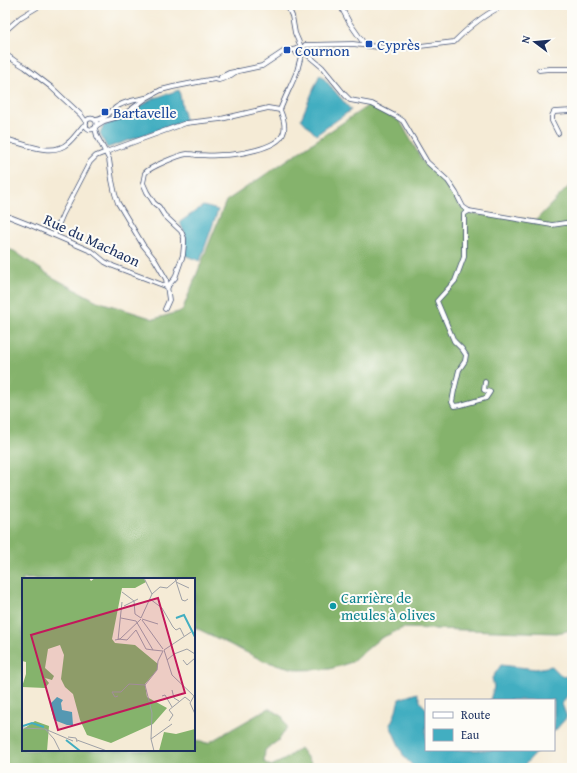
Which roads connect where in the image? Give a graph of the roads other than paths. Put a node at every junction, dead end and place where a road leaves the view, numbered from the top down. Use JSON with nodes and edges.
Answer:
{"nodes":[{"id":1,"x":41,"y":5,"type":"edge"},
{"id":2,"x":287,"y":5,"type":"edge"},
{"id":3,"x":340,"y":5,"type":"edge"},
{"id":4,"x":506,"y":5,"type":"edge"},
{"id":5,"x":5,"y":31,"type":"edge"},
{"id":6,"x":365,"y":45,"type":"junction"},
{"id":7,"x":300,"y":51,"type":"junction"},
{"id":8,"x":5,"y":54,"type":"edge"},
{"id":9,"x":572,"y":69,"type":"edge"},
{"id":10,"x":539,"y":70,"type":"dead end"},
{"id":11,"x":148,"y":97,"type":"junction"},
{"id":12,"x":280,"y":110,"type":"junction"},
{"id":13,"x":572,"y":111,"type":"edge"},
{"id":14,"x":96,"y":120,"type":"junction"},
{"id":15,"x":90,"y":125,"type":"junction"},
{"id":16,"x":558,"y":133,"type":"dead end"},
{"id":17,"x":5,"y":140,"type":"edge"},
{"id":18,"x":106,"y":152,"type":"junction"},
{"id":19,"x":469,"y":211,"type":"junction"},
{"id":20,"x":5,"y":215,"type":"edge"},
{"id":21,"x":572,"y":222,"type":"edge"},
{"id":22,"x":54,"y":235,"type":"junction"},
{"id":23,"x":168,"y":287,"type":"junction"},
{"id":24,"x":165,"y":309,"type":"dead end"},
{"id":25,"x":484,"y":382,"type":"dead end"}],
"edges":[{"from":1,"to":5,"type":"street"},
{"from":2,"to":7,"type":"street"},
{"from":3,"to":6,"type":"street"},
{"from":4,"to":6,"type":"street"},
{"from":6,"to":7,"type":"street"},
{"from":7,"to":11,"type":"street"},
{"from":7,"to":12,"type":"street"},
{"from":7,"to":19,"type":"street"},
{"from":8,"to":15,"type":"street"},
{"from":9,"to":10,"type":"street"},
{"from":11,"to":14,"type":"street"},
{"from":11,"to":15,"type":"street"},
{"from":12,"to":18,"type":"street"},
{"from":12,"to":23,"type":"street"},
{"from":13,"to":16,"type":"street"},
{"from":14,"to":15,"type":"street"},
{"from":14,"to":15,"type":"street"},
{"from":15,"to":17,"type":"street"},
{"from":15,"to":18,"type":"street"},
{"from":18,"to":22,"type":"street"},
{"from":18,"to":23,"type":"street"},
{"from":19,"to":21,"type":"street"},
{"from":19,"to":25,"type":"street"},
{"from":20,"to":22,"type":"street","name":"Rue du Machaon"},
{"from":22,"to":23,"type":"street","name":"Rue du Machaon"},
{"from":23,"to":24,"type":"street"}]}
